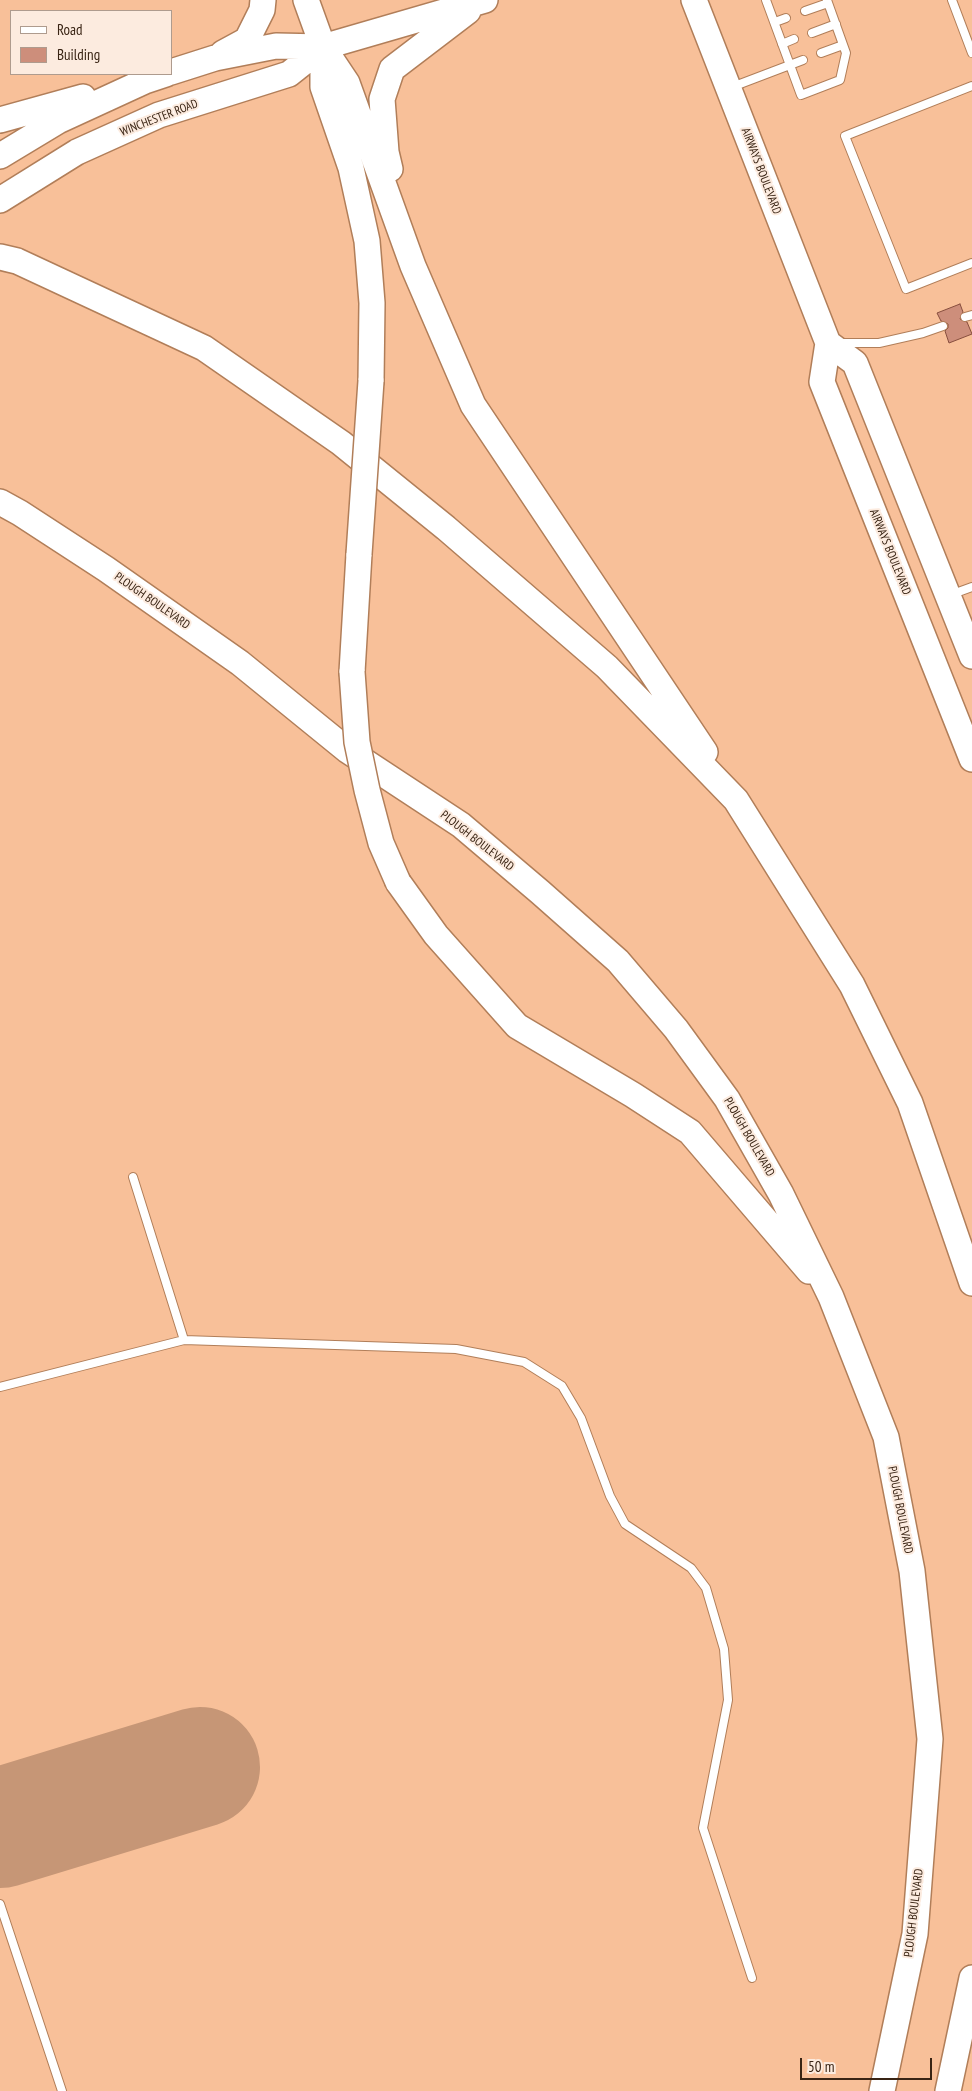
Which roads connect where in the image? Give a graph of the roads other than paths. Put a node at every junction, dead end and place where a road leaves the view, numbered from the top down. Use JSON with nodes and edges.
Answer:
{"nodes":[{"id":1,"x":263,"y":0,"type":"edge"},
{"id":2,"x":306,"y":0,"type":"edge"},
{"id":3,"x":484,"y":0,"type":"edge"},
{"id":4,"x":694,"y":0,"type":"edge"},
{"id":5,"x":766,"y":0,"type":"edge"},
{"id":6,"x":952,"y":0,"type":"edge"},
{"id":7,"x":828,"y":1,"type":"edge"},
{"id":8,"x":805,"y":12,"type":"dead end"},
{"id":9,"x":786,"y":18,"type":"dead end"},
{"id":10,"x":775,"y":22,"type":"junction"},
{"id":11,"x":836,"y":24,"type":"junction"},
{"id":12,"x":812,"y":33,"type":"dead end"},
{"id":13,"x":794,"y":39,"type":"dead end"},
{"id":14,"x":782,"y":44,"type":"junction"},
{"id":15,"x":843,"y":45,"type":"junction"},
{"id":16,"x":323,"y":47,"type":"junction"},
{"id":17,"x":821,"y":53,"type":"dead end"},
{"id":18,"x":972,"y":53,"type":"edge"},
{"id":19,"x":215,"y":58,"type":"junction"},
{"id":20,"x":803,"y":60,"type":"dead end"},
{"id":21,"x":790,"y":65,"type":"junction"},
{"id":22,"x":172,"y":72,"type":"edge"},
{"id":23,"x":156,"y":77,"type":"edge"},
{"id":24,"x":972,"y":86,"type":"edge"},
{"id":25,"x":729,"y":88,"type":"junction"},
{"id":26,"x":0,"y":120,"type":"edge"},
{"id":27,"x":0,"y":156,"type":"edge"},
{"id":28,"x":0,"y":200,"type":"edge"},
{"id":29,"x":9,"y":259,"type":"edge"},
{"id":30,"x":972,"y":263,"type":"edge"},
{"id":31,"x":413,"y":266,"type":"junction"},
{"id":32,"x":943,"y":326,"type":"dead end"},
{"id":33,"x":828,"y":343,"type":"junction"},
{"id":34,"x":0,"y":502,"type":"edge"},
{"id":35,"x":972,"y":588,"type":"edge"},
{"id":36,"x":948,"y":596,"type":"junction"},
{"id":37,"x":969,"y":642,"type":"edge"},
{"id":38,"x":972,"y":759,"type":"edge"},
{"id":39,"x":736,"y":800,"type":"junction"},
{"id":40,"x":133,"y":1177,"type":"dead end"},
{"id":41,"x":972,"y":1284,"type":"edge"},
{"id":42,"x":831,"y":1297,"type":"junction"},
{"id":43,"x":184,"y":1340,"type":"junction"},
{"id":44,"x":0,"y":1387,"type":"edge"},
{"id":45,"x":0,"y":1904,"type":"edge"},
{"id":46,"x":752,"y":1978,"type":"dead end"},
{"id":47,"x":972,"y":1978,"type":"edge"},
{"id":48,"x":62,"y":2091,"type":"edge"},
{"id":49,"x":882,"y":2091,"type":"edge"},
{"id":50,"x":948,"y":2091,"type":"edge"}],
"edges":[{"from":1,"to":19,"type":"main road"},
{"from":2,"to":16,"type":"main road"},
{"from":3,"to":16,"type":"main road","name":"WINCHESTER ROAD"},
{"from":3,"to":31,"type":"main road"},
{"from":4,"to":25,"type":"main road","name":"AIRWAYS BOULEVARD"},
{"from":5,"to":10,"type":"lane"},
{"from":6,"to":18,"type":"lane"},
{"from":7,"to":8,"type":"lane"},
{"from":7,"to":11,"type":"lane"},
{"from":9,"to":10,"type":"lane"},
{"from":10,"to":14,"type":"lane"},
{"from":11,"to":12,"type":"lane"},
{"from":11,"to":15,"type":"lane"},
{"from":13,"to":14,"type":"lane"},
{"from":14,"to":21,"type":"lane"},
{"from":15,"to":17,"type":"lane"},
{"from":15,"to":21,"type":"lane"},
{"from":16,"to":19,"type":"main road","name":"WINCHESTER ROAD"},
{"from":16,"to":28,"type":"main road","name":"WINCHESTER ROAD"},
{"from":16,"to":31,"type":"main road"},
{"from":16,"to":42,"type":"main road","bridge":true},
{"from":19,"to":22,"type":"main road","name":"WINCHESTER ROAD"},
{"from":20,"to":21,"type":"lane"},
{"from":21,"to":25,"type":"lane"},
{"from":23,"to":26,"type":"main road"},
{"from":23,"to":27,"type":"main road"},
{"from":24,"to":30,"type":"lane"},
{"from":25,"to":33,"type":"main road","name":"AIRWAYS BOULEVARD"},
{"from":29,"to":39,"type":"main road"},
{"from":31,"to":39,"type":"main road"},
{"from":32,"to":33,"type":"lane"},
{"from":33,"to":36,"type":"main road"},
{"from":33,"to":38,"type":"main road","name":"AIRWAYS BOULEVARD"},
{"from":34,"to":42,"type":"main road","name":"PLOUGH BOULEVARD"},
{"from":35,"to":36,"type":"lane"},
{"from":36,"to":37,"type":"main road"},
{"from":39,"to":41,"type":"main road"},
{"from":40,"to":43,"type":"lane"},
{"from":42,"to":49,"type":"main road","name":"PLOUGH BOULEVARD"},
{"from":43,"to":44,"type":"lane"},
{"from":43,"to":46,"type":"lane"},
{"from":45,"to":48,"type":"lane"},
{"from":47,"to":50,"type":"main road"}]}
